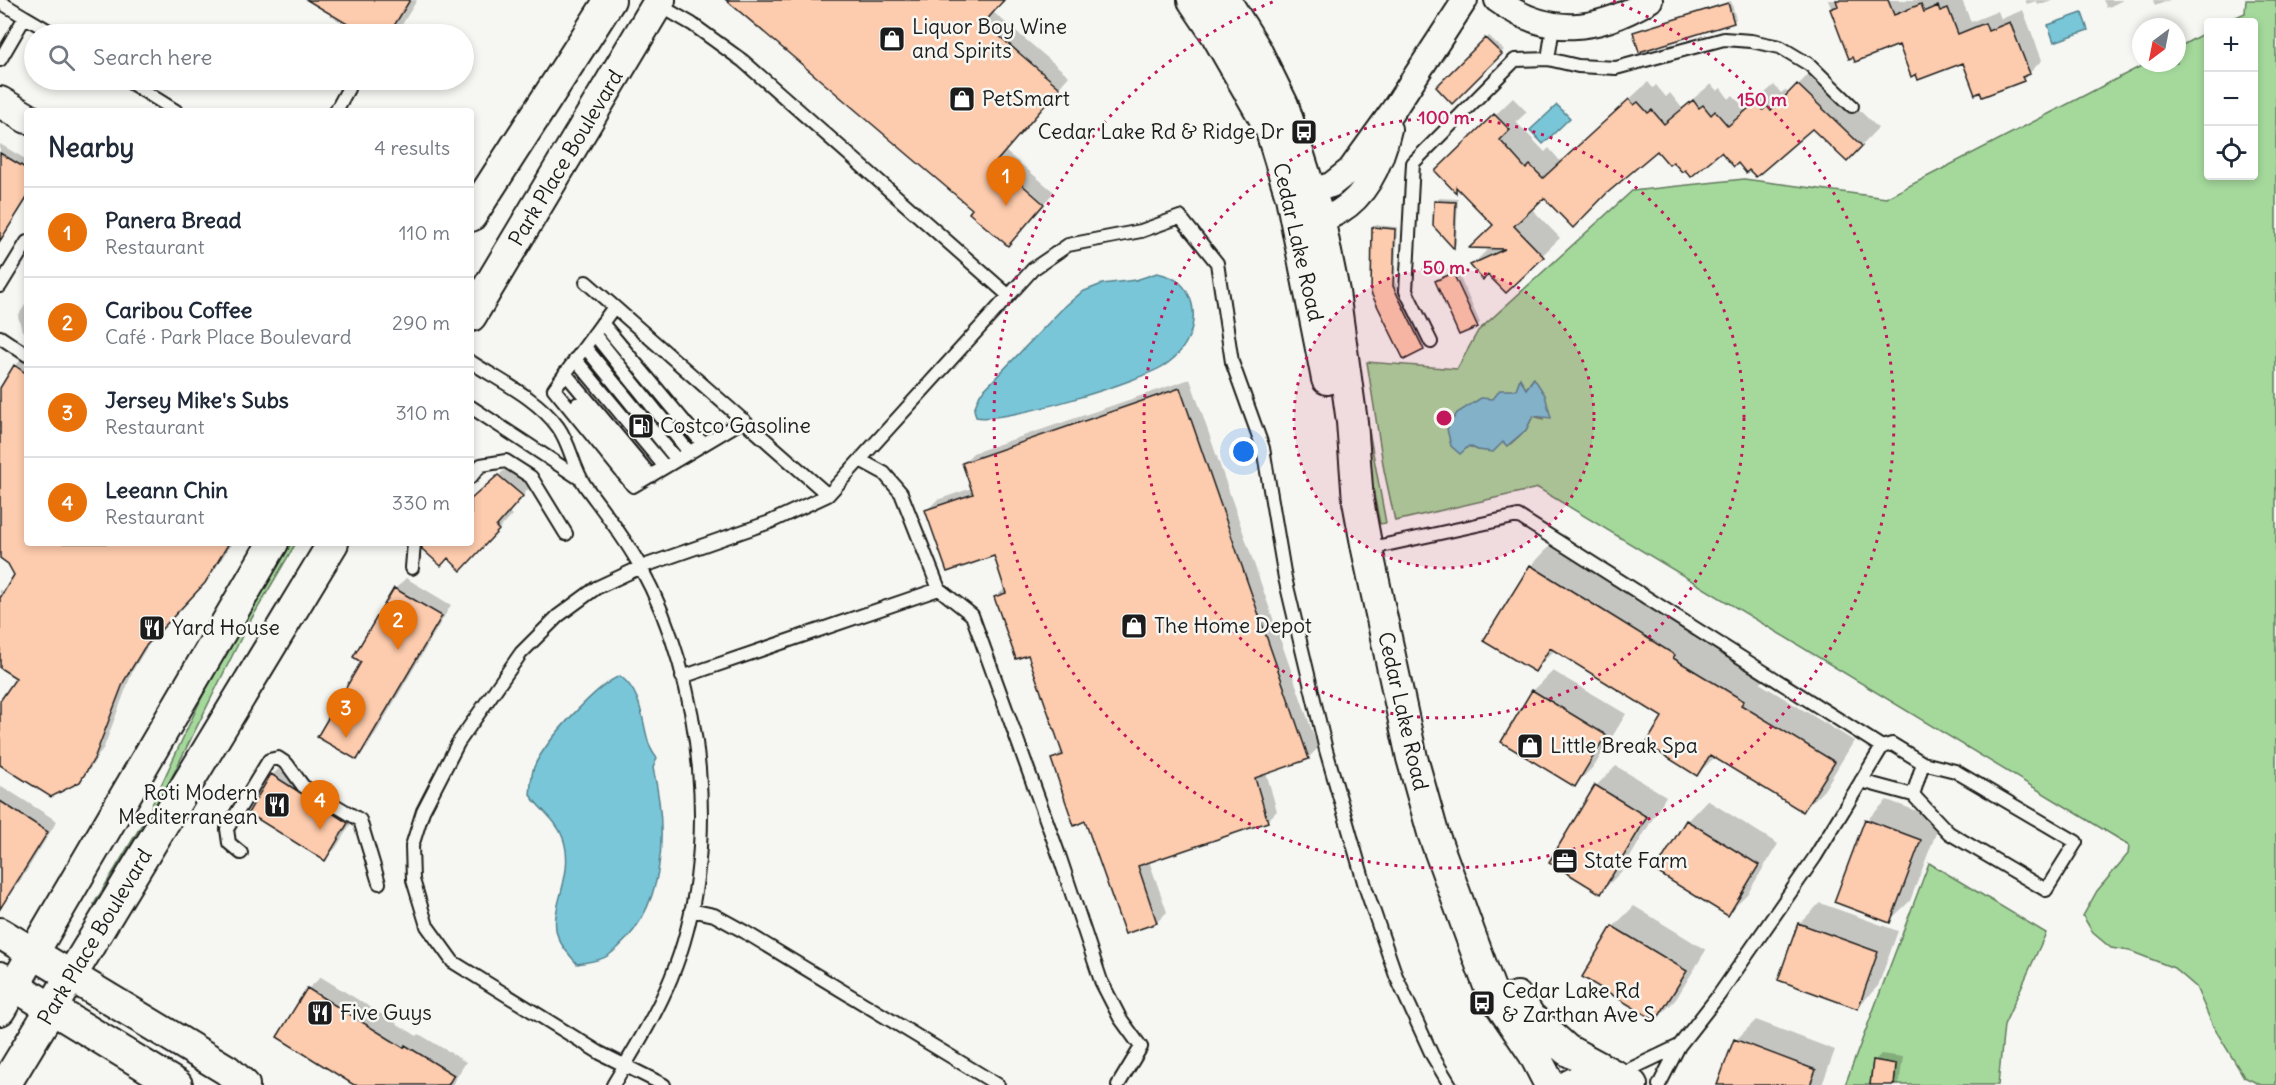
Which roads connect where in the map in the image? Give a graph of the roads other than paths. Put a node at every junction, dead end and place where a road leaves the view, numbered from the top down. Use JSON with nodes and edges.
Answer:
{"nodes":[{"id":1,"x":610,"y":0,"type":"edge"},
{"id":2,"x":1192,"y":0,"type":"edge"},
{"id":3,"x":1225,"y":0,"type":"edge"},
{"id":4,"x":1465,"y":0,"type":"edge"},
{"id":5,"x":1497,"y":0,"type":"edge"},
{"id":6,"x":1650,"y":0,"type":"edge"},
{"id":7,"x":0,"y":2,"type":"edge"},
{"id":8,"x":659,"y":2,"type":"edge"},
{"id":9,"x":25,"y":17,"type":"junction"},
{"id":10,"x":37,"y":24,"type":"edge"},
{"id":11,"x":1553,"y":27,"type":"junction"},
{"id":12,"x":1548,"y":59,"type":"junction"},
{"id":13,"x":0,"y":60,"type":"edge"},
{"id":14,"x":142,"y":90,"type":"edge"},
{"id":15,"x":347,"y":90,"type":"edge"},
{"id":16,"x":0,"y":102,"type":"edge"},
{"id":17,"x":1852,"y":106,"type":"dead end"},
{"id":18,"x":171,"y":108,"type":"edge"},
{"id":19,"x":338,"y":108,"type":"edge"},
{"id":20,"x":24,"y":116,"type":"edge"},
{"id":21,"x":1305,"y":208,"type":"junction"},
{"id":22,"x":474,"y":211,"type":"edge"},
{"id":23,"x":24,"y":247,"type":"edge"},
{"id":24,"x":586,"y":282,"type":"dead end"},
{"id":25,"x":0,"y":286,"type":"edge"},
{"id":26,"x":1008,"y":296,"type":"junction"},
{"id":27,"x":614,"y":307,"type":"junction"},
{"id":28,"x":474,"y":311,"type":"edge"},
{"id":29,"x":602,"y":323,"type":"junction"},
{"id":30,"x":594,"y":334,"type":"junction"},
{"id":31,"x":0,"y":337,"type":"edge"},
{"id":32,"x":1431,"y":342,"type":"dead end"},
{"id":33,"x":585,"y":347,"type":"junction"},
{"id":34,"x":24,"y":353,"type":"edge"},
{"id":35,"x":576,"y":359,"type":"junction"},
{"id":36,"x":474,"y":364,"type":"edge"},
{"id":37,"x":562,"y":378,"type":"junction"},
{"id":38,"x":474,"y":409,"type":"edge"},
{"id":39,"x":744,"y":420,"type":"junction"},
{"id":40,"x":703,"y":444,"type":"junction"},
{"id":41,"x":689,"y":452,"type":"junction"},
{"id":42,"x":677,"y":460,"type":"junction"},
{"id":43,"x":860,"y":460,"type":"junction"},
{"id":44,"x":665,"y":467,"type":"junction"},
{"id":45,"x":474,"y":473,"type":"edge"},
{"id":46,"x":579,"y":478,"type":"junction"},
{"id":47,"x":646,"y":478,"type":"junction"},
{"id":48,"x":828,"y":495,"type":"junction"},
{"id":49,"x":566,"y":534,"type":"dead end"},
{"id":50,"x":271,"y":546,"type":"edge"},
{"id":51,"x":331,"y":546,"type":"edge"},
{"id":52,"x":414,"y":546,"type":"edge"},
{"id":53,"x":1367,"y":549,"type":"junction"},
{"id":54,"x":641,"y":567,"type":"junction"},
{"id":55,"x":412,"y":568,"type":"dead end"},
{"id":56,"x":939,"y":589,"type":"junction"},
{"id":57,"x":682,"y":677,"type":"junction"},
{"id":58,"x":1882,"y":747,"type":"junction"},
{"id":59,"x":1923,"y":763,"type":"junction"},
{"id":60,"x":1861,"y":781,"type":"junction"},
{"id":61,"x":1913,"y":795,"type":"junction"},
{"id":62,"x":242,"y":853,"type":"dead end"},
{"id":63,"x":379,"y":883,"type":"dead end"},
{"id":64,"x":691,"y":910,"type":"junction"},
{"id":65,"x":1465,"y":916,"type":"junction"},
{"id":66,"x":0,"y":933,"type":"edge"},
{"id":67,"x":34,"y":954,"type":"junction"},
{"id":68,"x":71,"y":976,"type":"junction"},
{"id":69,"x":5,"y":991,"type":"edge"},
{"id":70,"x":52,"y":1009,"type":"junction"},
{"id":71,"x":1679,"y":1046,"type":"junction"},
{"id":72,"x":625,"y":1065,"type":"junction"},
{"id":73,"x":1624,"y":1080,"type":"edge"},
{"id":74,"x":5,"y":1085,"type":"edge"},
{"id":75,"x":177,"y":1085,"type":"edge"},
{"id":76,"x":244,"y":1085,"type":"edge"},
{"id":77,"x":604,"y":1085,"type":"edge"},
{"id":78,"x":613,"y":1085,"type":"edge"},
{"id":79,"x":664,"y":1085,"type":"edge"},
{"id":80,"x":998,"y":1085,"type":"edge"},
{"id":81,"x":1118,"y":1085,"type":"edge"},
{"id":82,"x":1450,"y":1085,"type":"edge"},
{"id":83,"x":1550,"y":1085,"type":"edge"},
{"id":84,"x":1570,"y":1085,"type":"edge"},
{"id":85,"x":1659,"y":1085,"type":"edge"}],
"edges":[{"from":1,"to":22,"type":"street"},
{"from":2,"to":21,"type":"street","name":"Cedar Lake Road"},
{"from":3,"to":21,"type":"street","name":"Cedar Lake Road"},
{"from":4,"to":21,"type":"street"},
{"from":5,"to":11,"type":"street"},
{"from":6,"to":11,"type":"street"},
{"from":7,"to":9,"type":"lane"},
{"from":8,"to":26,"type":"lane"},
{"from":8,"to":28,"type":"street","name":"Park Place Boulevard"},
{"from":9,"to":10,"type":"lane"},
{"from":9,"to":13,"type":"lane"},
{"from":11,"to":12,"type":"lane"},
{"from":12,"to":17,"type":"lane"},
{"from":12,"to":32,"type":"lane"},
{"from":14,"to":18,"type":"lane"},
{"from":15,"to":19,"type":"lane"},
{"from":16,"to":20,"type":"street"},
{"from":21,"to":53,"type":"street","name":"Cedar Lake Road"},
{"from":23,"to":25,"type":"lane"},
{"from":24,"to":27,"type":"lane"},
{"from":26,"to":43,"type":"lane"},
{"from":26,"to":82,"type":"lane"},
{"from":27,"to":29,"type":"lane"},
{"from":27,"to":39,"type":"lane"},
{"from":29,"to":30,"type":"lane"},
{"from":29,"to":40,"type":"lane"},
{"from":30,"to":33,"type":"lane"},
{"from":30,"to":41,"type":"lane"},
{"from":31,"to":34,"type":"lane"},
{"from":33,"to":35,"type":"lane"},
{"from":33,"to":42,"type":"lane"},
{"from":35,"to":37,"type":"lane"},
{"from":35,"to":44,"type":"lane"},
{"from":36,"to":46,"type":"lane"},
{"from":37,"to":47,"type":"lane"},
{"from":37,"to":47,"type":"lane"},
{"from":38,"to":46,"type":"lane"},
{"from":39,"to":40,"type":"lane"},
{"from":39,"to":48,"type":"lane"},
{"from":40,"to":41,"type":"lane"},
{"from":41,"to":42,"type":"lane"},
{"from":42,"to":44,"type":"lane"},
{"from":43,"to":48,"type":"lane"},
{"from":43,"to":56,"type":"lane"},
{"from":44,"to":47,"type":"lane"},
{"from":45,"to":49,"type":"lane"},
{"from":46,"to":54,"type":"lane"},
{"from":48,"to":54,"type":"lane"},
{"from":50,"to":67,"type":"street","name":"Park Place Boulevard"},
{"from":51,"to":68,"type":"street","name":"Park Place Boulevard"},
{"from":52,"to":55,"type":"lane"},
{"from":53,"to":58,"type":"lane"},
{"from":53,"to":65,"type":"street","name":"Cedar Lake Road"},
{"from":54,"to":57,"type":"lane"},
{"from":54,"to":72,"type":"lane"},
{"from":56,"to":57,"type":"lane"},
{"from":56,"to":81,"type":"lane"},
{"from":57,"to":64,"type":"lane"},
{"from":58,"to":59,"type":"lane"},
{"from":58,"to":60,"type":"lane"},
{"from":59,"to":61,"type":"lane"},
{"from":59,"to":61,"type":"lane"},
{"from":60,"to":61,"type":"lane"},
{"from":60,"to":71,"type":"lane"},
{"from":62,"to":63,"type":"lane"},
{"from":64,"to":72,"type":"lane"},
{"from":64,"to":80,"type":"lane"},
{"from":65,"to":73,"type":"street","name":"Cedar Lake Road"},
{"from":65,"to":83,"type":"street","name":"Cedar Lake Road"},
{"from":66,"to":67,"type":"street"},
{"from":67,"to":68,"type":"street"},
{"from":67,"to":69,"type":"street","name":"Park Place Boulevard"},
{"from":68,"to":70,"type":"street","name":"Park Place Boulevard"},
{"from":68,"to":76,"type":"street"},
{"from":69,"to":70,"type":"street"},
{"from":70,"to":74,"type":"street","name":"Park Place Boulevard"},
{"from":70,"to":75,"type":"street"},
{"from":71,"to":73,"type":"lane"},
{"from":71,"to":85,"type":"lane"},
{"from":72,"to":77,"type":"lane"},
{"from":72,"to":78,"type":"lane"},
{"from":72,"to":79,"type":"lane"},
{"from":73,"to":84,"type":"street"}]}
